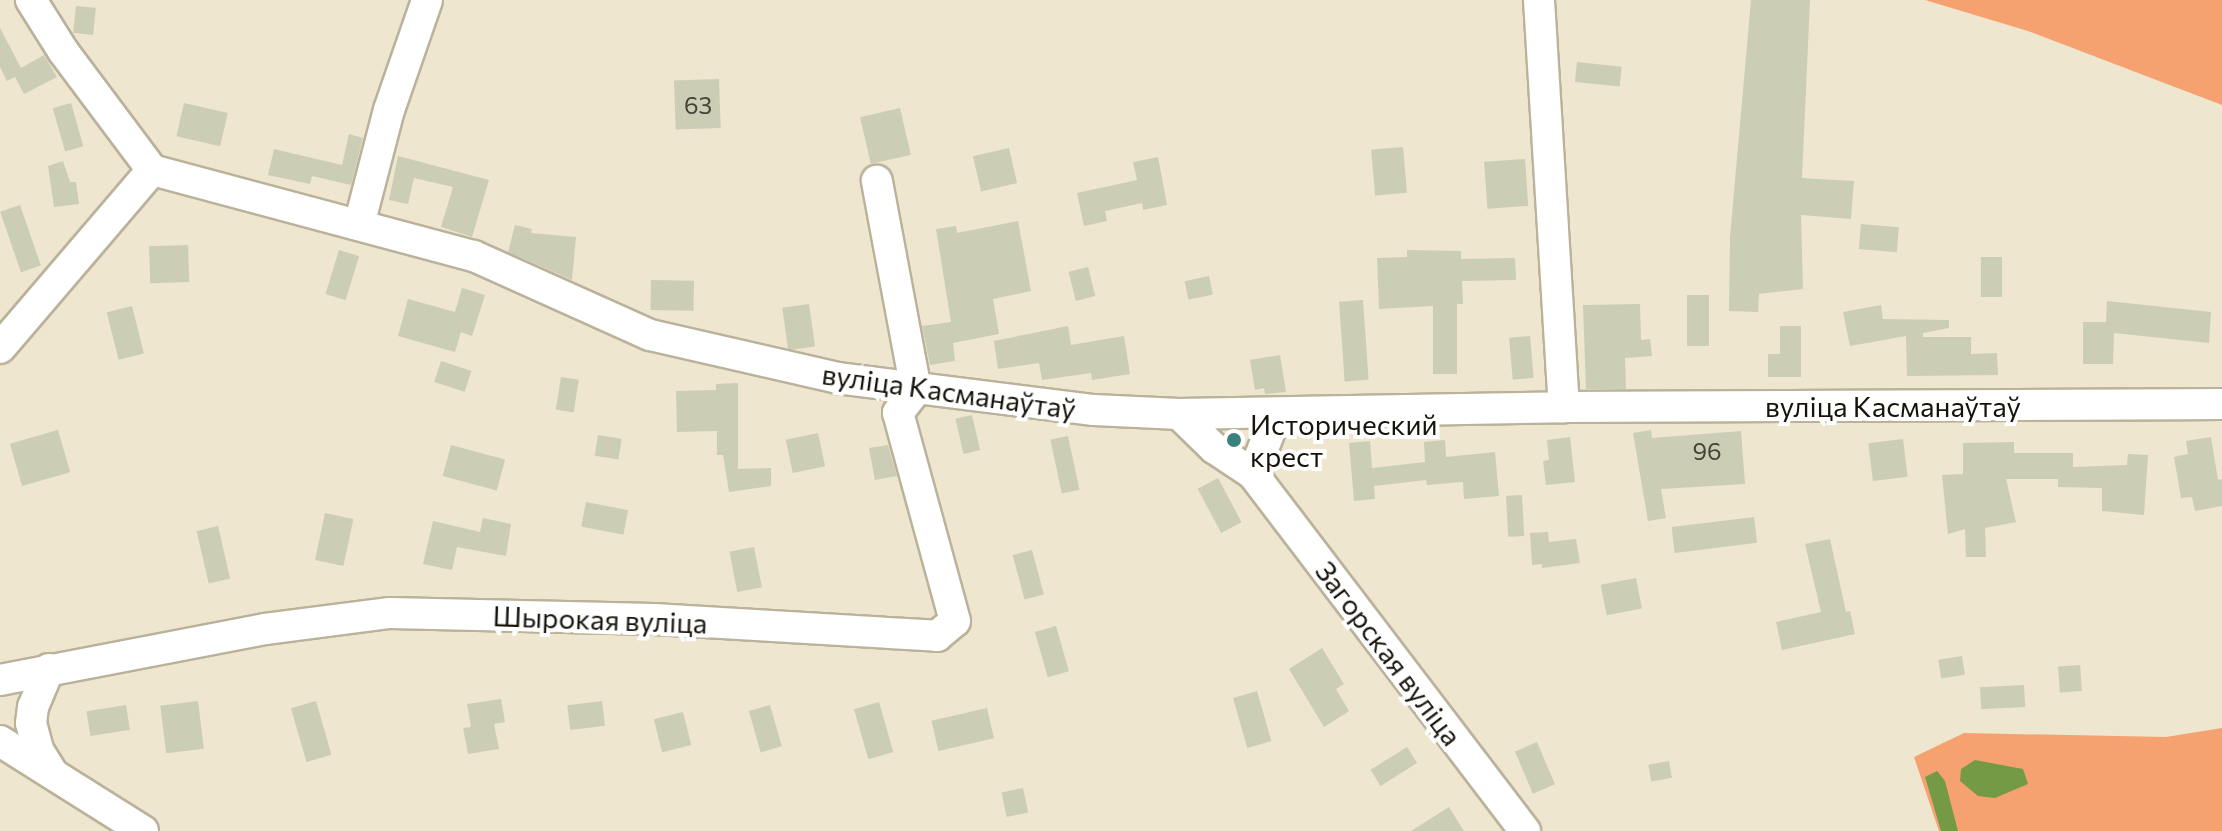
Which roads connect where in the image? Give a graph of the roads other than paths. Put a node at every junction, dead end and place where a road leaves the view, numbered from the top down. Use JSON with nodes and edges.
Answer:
{"nodes":[{"id":1,"x":31,"y":0,"type":"edge"},
{"id":2,"x":427,"y":0,"type":"edge"},
{"id":3,"x":1539,"y":0,"type":"edge"},
{"id":4,"x":152,"y":170,"type":"junction"},
{"id":5,"x":877,"y":181,"type":"dead end"},
{"id":6,"x":359,"y":225,"type":"junction"},
{"id":7,"x":0,"y":348,"type":"edge"},
{"id":8,"x":916,"y":390,"type":"junction"},
{"id":9,"x":2222,"y":404,"type":"edge"},
{"id":10,"x":1564,"y":407,"type":"junction"},
{"id":11,"x":1277,"y":413,"type":"junction"},
{"id":12,"x":1179,"y":414,"type":"junction"},
{"id":13,"x":1253,"y":474,"type":"junction"},
{"id":14,"x":49,"y":669,"type":"junction"},
{"id":15,"x":0,"y":680,"type":"edge"},
{"id":16,"x":0,"y":741,"type":"edge"},
{"id":17,"x":56,"y":779,"type":"junction"},
{"id":18,"x":143,"y":831,"type":"edge"},
{"id":19,"x":1525,"y":831,"type":"edge"}],
"edges":[{"from":1,"to":4,"type":"street"},
{"from":2,"to":6,"type":"street"},
{"from":3,"to":10,"type":"street"},
{"from":4,"to":6,"type":"street","name":"вуліца Касманаўтаў"},
{"from":4,"to":7,"type":"street"},
{"from":5,"to":8,"type":"street"},
{"from":6,"to":8,"type":"street","name":"вуліца Касманаўтаў"},
{"from":8,"to":12,"type":"street","name":"вуліца Касманаўтаў"},
{"from":8,"to":14,"type":"street","name":"Шырокая вуліца"},
{"from":9,"to":10,"type":"street","name":"вуліца Касманаўтаў"},
{"from":10,"to":11,"type":"street","name":"вуліца Касманаўтаў"},
{"from":11,"to":12,"type":"street","name":"вуліца Касманаўтаў"},
{"from":11,"to":13,"type":"street"},
{"from":12,"to":13,"type":"street","name":"Загорская вуліца"},
{"from":13,"to":19,"type":"street","name":"Загорская вуліца"},
{"from":14,"to":15,"type":"street","name":"Шырокая вуліца"},
{"from":14,"to":17,"type":"street"},
{"from":16,"to":17,"type":"street"},
{"from":17,"to":18,"type":"street"}]}
